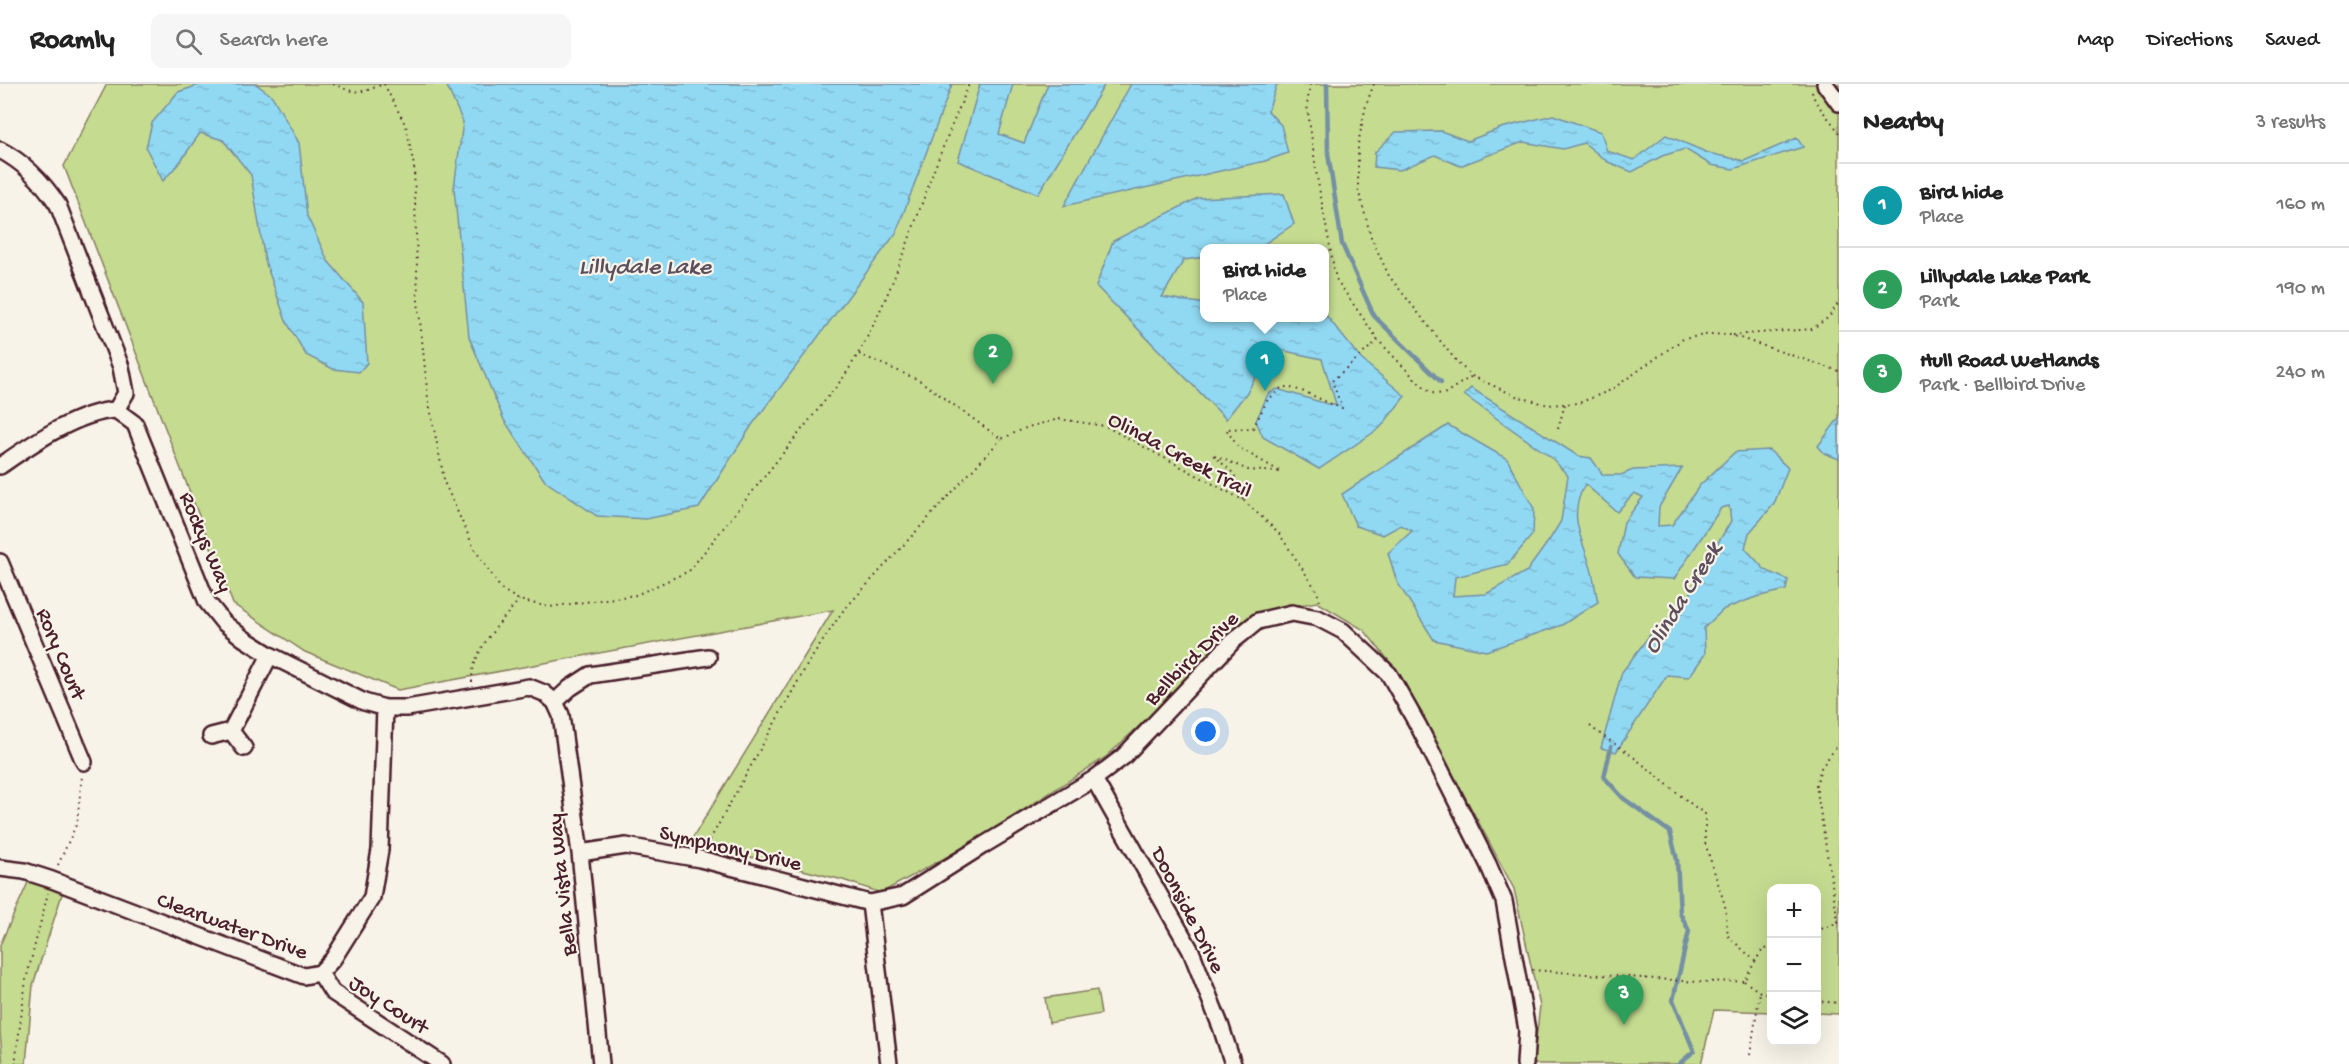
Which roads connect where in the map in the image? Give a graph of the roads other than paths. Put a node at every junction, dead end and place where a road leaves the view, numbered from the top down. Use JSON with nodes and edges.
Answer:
{"nodes":[{"id":1,"x":1825,"y":84,"type":"edge"},
{"id":2,"x":1839,"y":103,"type":"edge"},
{"id":3,"x":0,"y":150,"type":"edge"},
{"id":4,"x":116,"y":410,"type":"junction"},
{"id":5,"x":0,"y":466,"type":"edge"},
{"id":6,"x":0,"y":562,"type":"edge"},
{"id":7,"x":270,"y":655,"type":"junction"},
{"id":8,"x":708,"y":657,"type":"dead end"},
{"id":9,"x":555,"y":702,"type":"junction"},
{"id":10,"x":385,"y":708,"type":"junction"},
{"id":11,"x":231,"y":731,"type":"junction"},
{"id":12,"x":211,"y":736,"type":"dead end"},
{"id":13,"x":244,"y":748,"type":"dead end"},
{"id":14,"x":84,"y":762,"type":"road end"},
{"id":15,"x":1094,"y":779,"type":"junction"},
{"id":16,"x":580,"y":853,"type":"junction"},
{"id":17,"x":0,"y":868,"type":"edge"},
{"id":18,"x":870,"y":903,"type":"junction"},
{"id":19,"x":320,"y":973,"type":"junction"},
{"id":20,"x":442,"y":1064,"type":"edge"},
{"id":21,"x":601,"y":1064,"type":"edge"},
{"id":22,"x":889,"y":1064,"type":"edge"},
{"id":23,"x":1233,"y":1064,"type":"edge"},
{"id":24,"x":1525,"y":1064,"type":"edge"}],
"edges":[{"from":1,"to":2,"type":"street"},
{"from":3,"to":4,"type":"street"},
{"from":4,"to":5,"type":"street"},
{"from":4,"to":7,"type":"street","name":"Rockys Way"},
{"from":6,"to":14,"type":"street","name":"Rory Court"},
{"from":7,"to":10,"type":"street","name":"Rockys Way"},
{"from":7,"to":11,"type":"street"},
{"from":8,"to":9,"type":"street"},
{"from":9,"to":10,"type":"street","name":"Rockys Way"},
{"from":9,"to":16,"type":"street","name":"Bella Vista Way"},
{"from":10,"to":19,"type":"street","name":"Clearwater Drive"},
{"from":11,"to":12,"type":"street"},
{"from":11,"to":13,"type":"street"},
{"from":15,"to":18,"type":"street","name":"Bellbird Drive"},
{"from":15,"to":23,"type":"street","name":"Doonside Drive"},
{"from":15,"to":24,"type":"street","name":"Bellbird Drive"},
{"from":16,"to":18,"type":"street","name":"Symphony Drive"},
{"from":16,"to":21,"type":"street","name":"Bella Vista Way"},
{"from":17,"to":19,"type":"street","name":"Clearwater Drive"},
{"from":18,"to":22,"type":"street"},
{"from":19,"to":20,"type":"street","name":"Joy Court"}]}
